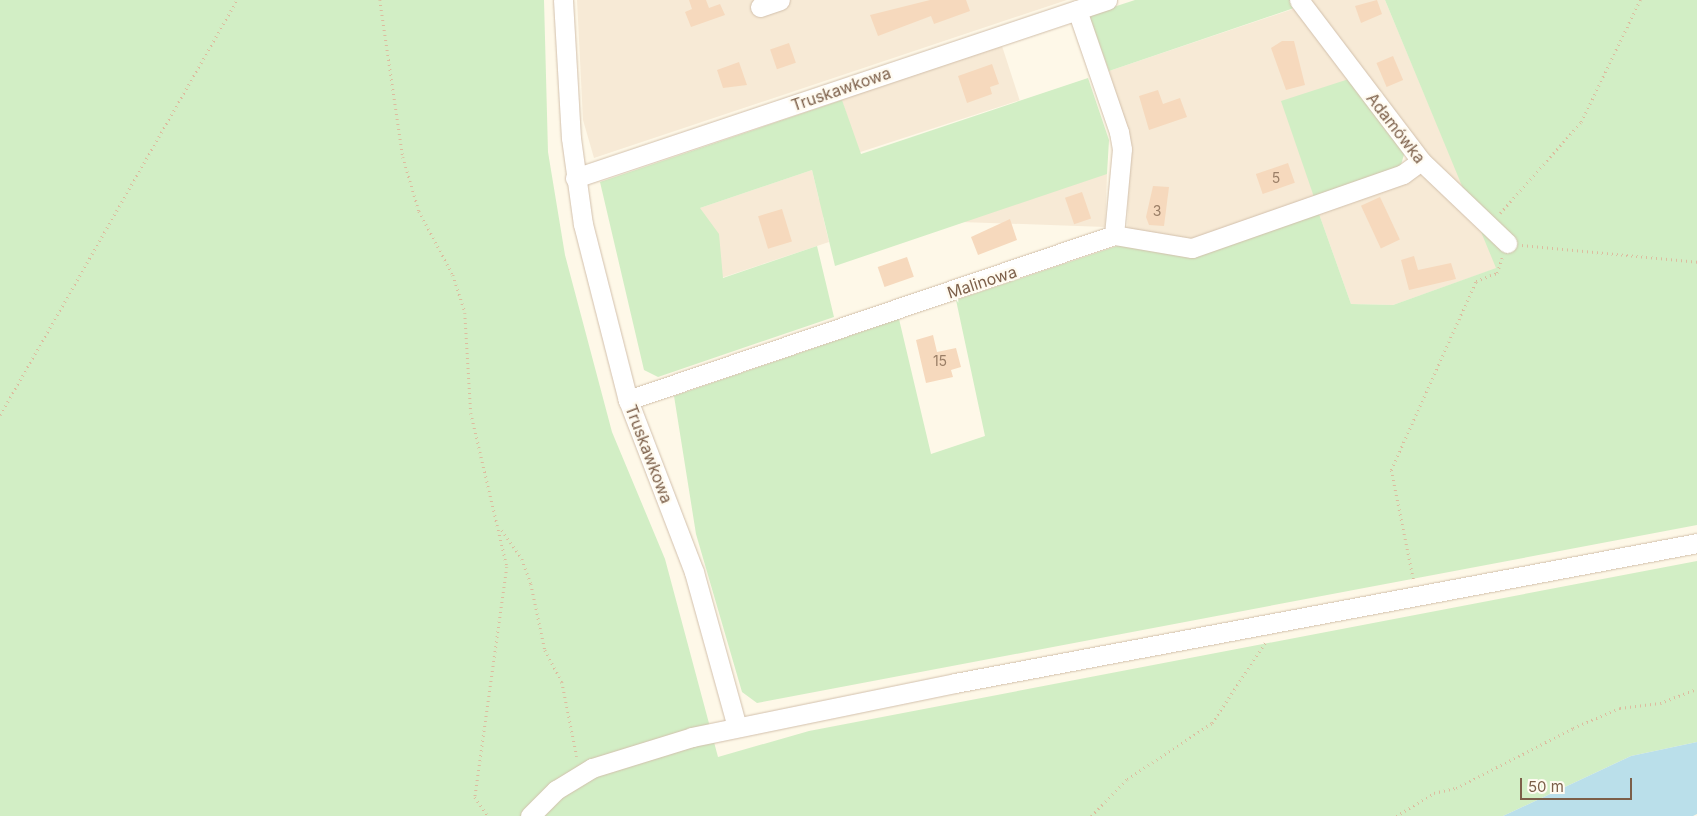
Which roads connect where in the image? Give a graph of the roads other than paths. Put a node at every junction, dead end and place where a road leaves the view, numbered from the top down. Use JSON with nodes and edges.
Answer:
{"nodes":[{"id":1,"x":563,"y":0,"type":"edge"},
{"id":2,"x":780,"y":0,"type":"edge"},
{"id":3,"x":1107,"y":0,"type":"edge"},
{"id":4,"x":1299,"y":0,"type":"edge"},
{"id":5,"x":760,"y":7,"type":"dead end"},
{"id":6,"x":1077,"y":10,"type":"junction"},
{"id":7,"x":1421,"y":161,"type":"junction"},
{"id":8,"x":576,"y":178,"type":"junction"},
{"id":9,"x":1114,"y":235,"type":"junction"},
{"id":10,"x":1507,"y":243,"type":"road end"},
{"id":11,"x":628,"y":400,"type":"junction"},
{"id":12,"x":1697,"y":543,"type":"edge"},
{"id":13,"x":737,"y":727,"type":"junction"},
{"id":14,"x":530,"y":816,"type":"edge"}],
"edges":[{"from":1,"to":8,"type":"street","name":"Truskawkowa"},
{"from":2,"to":5,"type":"street"},
{"from":3,"to":6,"type":"street","name":"Truskawkowa"},
{"from":4,"to":7,"type":"street","name":"Adamówka"},
{"from":6,"to":8,"type":"street","name":"Truskawkowa"},
{"from":6,"to":9,"type":"street"},
{"from":7,"to":9,"type":"street"},
{"from":7,"to":10,"type":"street","name":"Adamówka"},
{"from":8,"to":11,"type":"street","name":"Truskawkowa"},
{"from":9,"to":11,"type":"street","name":"Malinowa"},
{"from":11,"to":13,"type":"street","name":"Truskawkowa"},
{"from":12,"to":13,"type":"street"},
{"from":13,"to":14,"type":"street"}]}
